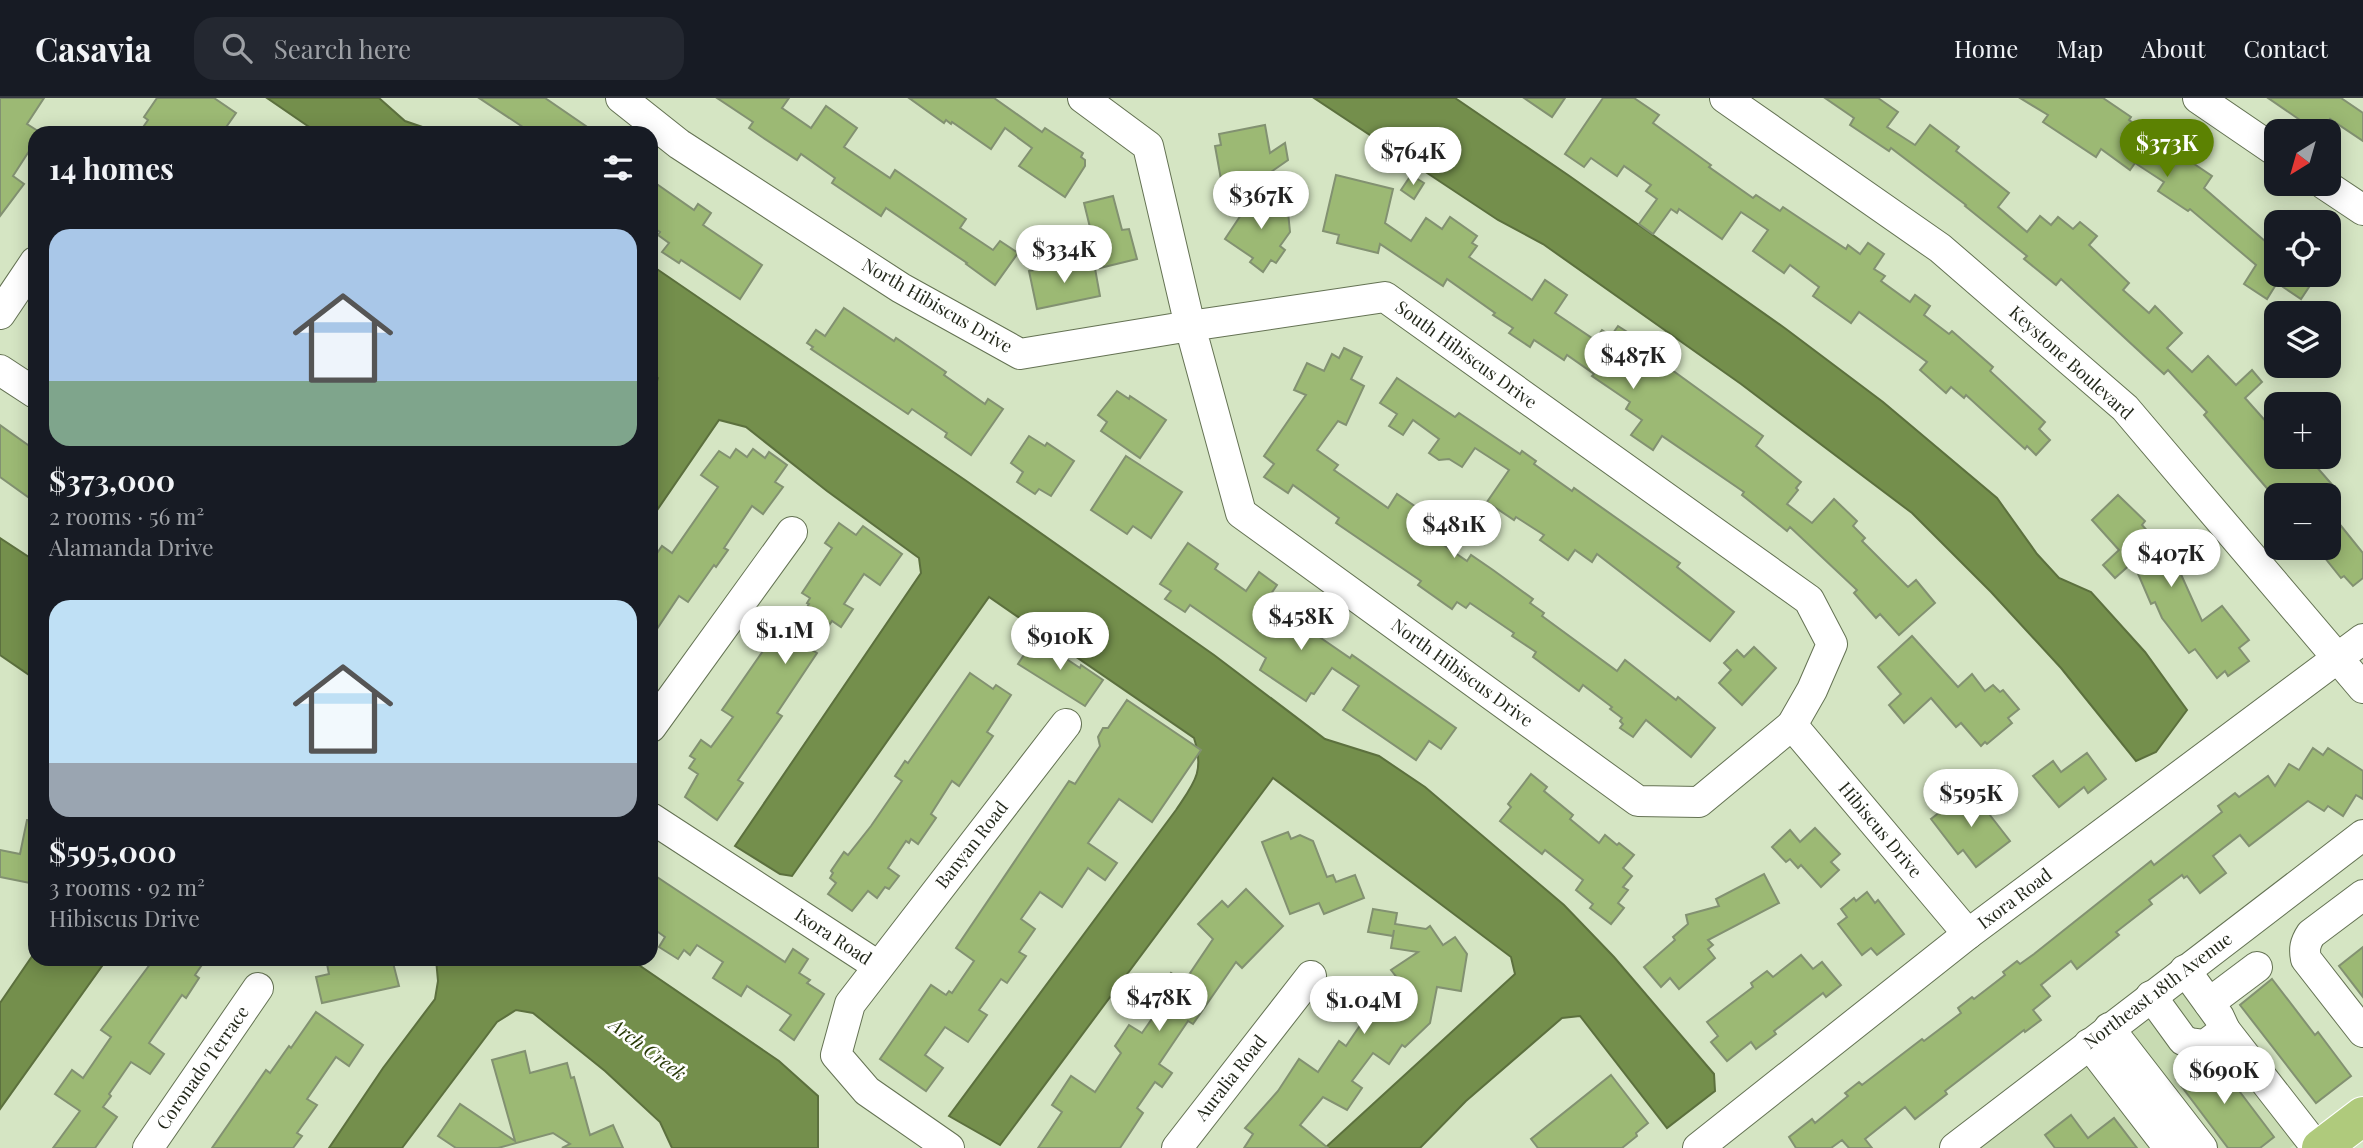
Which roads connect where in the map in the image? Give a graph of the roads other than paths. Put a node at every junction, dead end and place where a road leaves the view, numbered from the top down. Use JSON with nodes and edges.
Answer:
{"nodes":[{"id":1,"x":621,"y":98,"type":"edge"},
{"id":2,"x":1083,"y":98,"type":"edge"},
{"id":3,"x":1725,"y":98,"type":"edge"},
{"id":4,"x":2198,"y":98,"type":"edge"},
{"id":5,"x":656,"y":126,"type":"edge"},
{"id":6,"x":658,"y":127,"type":"edge"},
{"id":7,"x":2264,"y":143,"type":"edge"},
{"id":8,"x":2342,"y":196,"type":"edge"},
{"id":9,"x":2363,"y":210,"type":"edge"},
{"id":10,"x":28,"y":272,"type":"edge"},
{"id":11,"x":0,"y":314,"type":"edge"},
{"id":12,"x":1189,"y":326,"type":"junction"},
{"id":13,"x":792,"y":533,"type":"dead end"},
{"id":14,"x":2363,"y":639,"type":"edge"},
{"id":15,"x":2338,"y":659,"type":"junction"},
{"id":16,"x":2363,"y":688,"type":"edge"},
{"id":17,"x":658,"y":717,"type":"edge"},
{"id":18,"x":1066,"y":724,"type":"dead end"},
{"id":19,"x":1792,"y":725,"type":"junction"},
{"id":20,"x":658,"y":823,"type":"edge"},
{"id":21,"x":2363,"y":835,"type":"edge"},
{"id":22,"x":2363,"y":895,"type":"edge"},
{"id":23,"x":1968,"y":934,"type":"junction"},
{"id":24,"x":878,"y":966,"type":"junction"},
{"id":25,"x":2257,"y":967,"type":"dead end"},
{"id":26,"x":2185,"y":970,"type":"junction"},
{"id":27,"x":1311,"y":976,"type":"dead end"},
{"id":28,"x":258,"y":988,"type":"dead end"},
{"id":29,"x":2151,"y":996,"type":"junction"},
{"id":30,"x":2209,"y":1003,"type":"junction"},
{"id":31,"x":2225,"y":1030,"type":"junction"},
{"id":32,"x":2363,"y":1032,"type":"edge"},
{"id":33,"x":2099,"y":1036,"type":"junction"},
{"id":34,"x":2363,"y":1116,"type":"edge"},
{"id":35,"x":1972,"y":1143,"type":"edge"},
{"id":36,"x":148,"y":1148,"type":"edge"},
{"id":37,"x":948,"y":1148,"type":"edge"},
{"id":38,"x":1177,"y":1148,"type":"edge"},
{"id":39,"x":1698,"y":1148,"type":"edge"},
{"id":40,"x":2169,"y":1148,"type":"edge"},
{"id":41,"x":2202,"y":1148,"type":"edge"},
{"id":42,"x":2319,"y":1148,"type":"edge"}],
"edges":[{"from":1,"to":5,"type":"street","name":"North Hibiscus Drive"},
{"from":2,"to":12,"type":"street"},
{"from":3,"to":15,"type":"street","name":"Keystone Boulevard"},
{"from":4,"to":7,"type":"street"},
{"from":6,"to":12,"type":"street","name":"North Hibiscus Drive"},
{"from":8,"to":9,"type":"street"},
{"from":10,"to":11,"type":"street"},
{"from":12,"to":19,"type":"street","name":"South Hibiscus Drive"},
{"from":12,"to":19,"type":"street","name":"North Hibiscus Drive"},
{"from":13,"to":17,"type":"street"},
{"from":14,"to":15,"type":"street","name":"Ixora Road"},
{"from":15,"to":16,"type":"street","name":"Keystone Boulevard"},
{"from":15,"to":23,"type":"street","name":"Ixora Road"},
{"from":18,"to":24,"type":"street","name":"Banyan Road"},
{"from":19,"to":23,"type":"street","name":"Hibiscus Drive"},
{"from":20,"to":24,"type":"street","name":"Ixora Road"},
{"from":21,"to":26,"type":"street","name":"Northeast 18th Avenue"},
{"from":22,"to":32,"type":"street"},
{"from":23,"to":39,"type":"street","name":"Ixora Road"},
{"from":24,"to":37,"type":"street","name":"Ixora Road"},
{"from":25,"to":30,"type":"street"},
{"from":26,"to":29,"type":"street","name":"Northeast 18th Avenue"},
{"from":26,"to":30,"type":"street"},
{"from":27,"to":38,"type":"street","name":"Auralia Road"},
{"from":28,"to":36,"type":"street","name":"Coronado Terrace"},
{"from":29,"to":31,"type":"street"},
{"from":29,"to":33,"type":"street","name":"Northeast 18th Avenue"},
{"from":30,"to":31,"type":"street"},
{"from":31,"to":42,"type":"street"},
{"from":33,"to":35,"type":"street","name":"Northeast 18th Avenue"},
{"from":33,"to":40,"type":"street"},
{"from":33,"to":41,"type":"street"},
{"from":34,"to":42,"type":"main road"}]}
